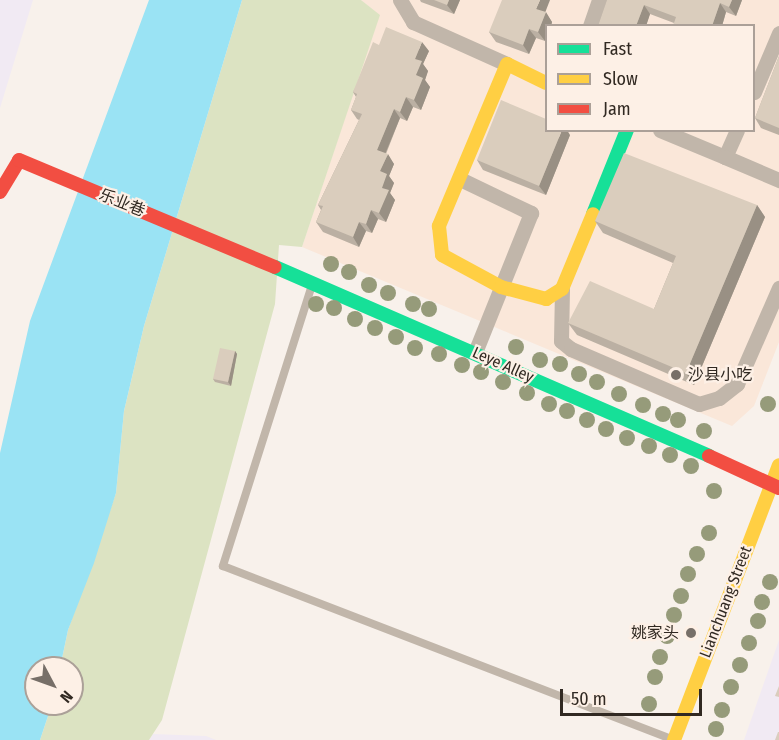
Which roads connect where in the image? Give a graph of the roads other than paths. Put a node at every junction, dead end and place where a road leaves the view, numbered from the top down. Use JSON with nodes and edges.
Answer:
{"nodes":[{"id":1,"x":400,"y":0,"type":"edge"},
{"id":2,"x":599,"y":0,"type":"edge"},
{"id":3,"x":591,"y":24,"type":"edge"},
{"id":4,"x":779,"y":33,"type":"edge"},
{"id":5,"x":507,"y":64,"type":"junction"},
{"id":6,"x":545,"y":83,"type":"edge"},
{"id":7,"x":755,"y":87,"type":"edge"},
{"id":8,"x":626,"y":132,"type":"edge"},
{"id":9,"x":665,"y":132,"type":"edge"},
{"id":10,"x":735,"y":132,"type":"edge"},
{"id":11,"x":725,"y":157,"type":"junction"},
{"id":12,"x":460,"y":179,"type":"junction"},
{"id":13,"x":779,"y":180,"type":"edge"},
{"id":14,"x":0,"y":192,"type":"edge"},
{"id":15,"x":226,"y":245,"type":"joint"},
{"id":16,"x":312,"y":284,"type":"junction"},
{"id":17,"x":501,"y":287,"type":"junction"},
{"id":18,"x":779,"y":288,"type":"edge"},
{"id":19,"x":562,"y":289,"type":"junction"},
{"id":20,"x":475,"y":352,"type":"junction"},
{"id":21,"x":779,"y":465,"type":"edge"},
{"id":22,"x":775,"y":486,"type":"edge"},
{"id":23,"x":673,"y":740,"type":"edge"}],
"edges":[{"from":1,"to":5,"type":"street"},
{"from":2,"to":3,"type":"street"},
{"from":4,"to":7,"type":"street"},
{"from":5,"to":6,"type":"street"},
{"from":5,"to":12,"type":"street"},
{"from":8,"to":19,"type":"street"},
{"from":9,"to":11,"type":"street"},
{"from":10,"to":11,"type":"street"},
{"from":11,"to":13,"type":"street"},
{"from":12,"to":17,"type":"street"},
{"from":12,"to":17,"type":"street"},
{"from":14,"to":15,"type":"street","name":"乐业巷"},
{"from":15,"to":16,"type":"street","name":"Leye Alley"},
{"from":16,"to":20,"type":"street","name":"Leye Alley"},
{"from":16,"to":23,"type":"lane"},
{"from":17,"to":19,"type":"street"},
{"from":17,"to":20,"type":"street"},
{"from":18,"to":19,"type":"street"},
{"from":20,"to":22,"type":"street","name":"Leye Alley"},
{"from":21,"to":22,"type":"street","name":"Lianchuang Street"},
{"from":22,"to":23,"type":"street","name":"Lianchuang Street"}]}
